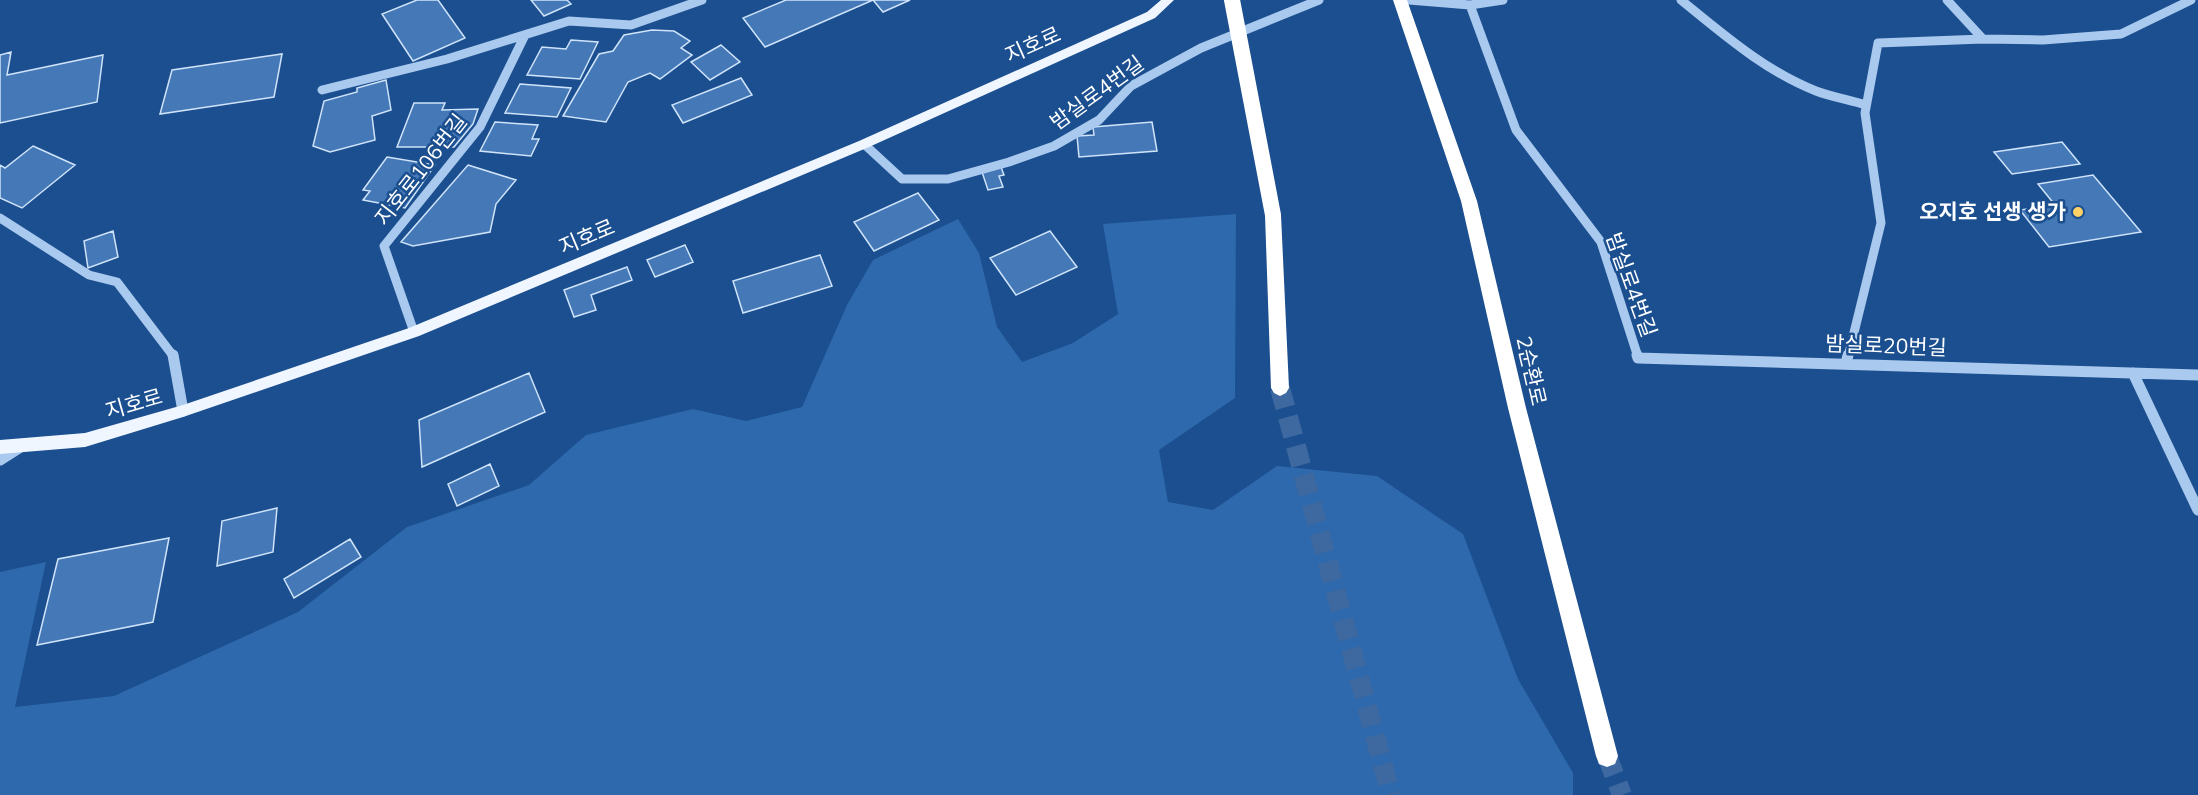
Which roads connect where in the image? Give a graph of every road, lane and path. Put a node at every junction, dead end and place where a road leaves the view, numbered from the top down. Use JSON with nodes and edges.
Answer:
{"nodes":[{"id":1,"x":702,"y":0,"type":"edge"},
{"id":2,"x":1168,"y":0,"type":"edge"},
{"id":3,"x":1232,"y":0,"type":"edge"},
{"id":4,"x":1319,"y":0,"type":"edge"},
{"id":5,"x":1400,"y":0,"type":"edge"},
{"id":6,"x":1409,"y":0,"type":"edge"},
{"id":7,"x":1503,"y":0,"type":"edge"},
{"id":8,"x":1681,"y":0,"type":"edge"},
{"id":9,"x":1947,"y":0,"type":"edge"},
{"id":10,"x":2191,"y":0,"type":"edge"},
{"id":11,"x":1470,"y":5,"type":"junction"},
{"id":12,"x":525,"y":34,"type":"junction"},
{"id":13,"x":1983,"y":39,"type":"junction"},
{"id":14,"x":322,"y":90,"type":"dead end"},
{"id":15,"x":1866,"y":105,"type":"junction"},
{"id":16,"x":864,"y":144,"type":"junction"},
{"id":17,"x":0,"y":218,"type":"edge"},
{"id":18,"x":414,"y":332,"type":"junction"},
{"id":19,"x":1638,"y":358,"type":"joint"},
{"id":20,"x":1846,"y":364,"type":"junction"},
{"id":21,"x":2133,"y":373,"type":"junction"},
{"id":22,"x":2198,"y":375,"type":"edge"},
{"id":23,"x":1280,"y":388,"type":"tunnel mouth"},
{"id":24,"x":183,"y":411,"type":"junction"},
{"id":25,"x":22,"y":446,"type":"junction"},
{"id":26,"x":0,"y":447,"type":"edge"},
{"id":27,"x":0,"y":460,"type":"edge"},
{"id":28,"x":2198,"y":510,"type":"edge"},
{"id":29,"x":1607,"y":756,"type":"tunnel mouth"}],
"edges":[{"from":1,"to":12,"type":"street"},
{"from":2,"to":16,"type":"main road","name":"지호로"},
{"from":3,"to":23,"type":"highway","bridge":true},
{"from":4,"to":16,"type":"street","name":"밤실로4번길"},
{"from":5,"to":29,"type":"highway","name":"2순환로"},
{"from":6,"to":11,"type":"street"},
{"from":7,"to":11,"type":"street"},
{"from":8,"to":15,"type":"street"},
{"from":9,"to":13,"type":"street"},
{"from":10,"to":13,"type":"street"},
{"from":11,"to":19,"type":"street","name":"밤실로4번길"},
{"from":12,"to":14,"type":"street"},
{"from":12,"to":18,"type":"street","name":"지호로106번길"},
{"from":13,"to":15,"type":"street"},
{"from":15,"to":20,"type":"street"},
{"from":16,"to":18,"type":"main road","name":"지호로"},
{"from":17,"to":24,"type":"street"},
{"from":18,"to":24,"type":"main road","name":"지호로"},
{"from":19,"to":20,"type":"street","name":"밤실로20번길"},
{"from":20,"to":21,"type":"street","name":"밤실로20번길"},
{"from":21,"to":22,"type":"street","name":"밤실로20번길"},
{"from":21,"to":28,"type":"street"},
{"from":24,"to":25,"type":"main road","name":"지호로"},
{"from":25,"to":26,"type":"main road","name":"지호로"},
{"from":25,"to":27,"type":"street"}]}
